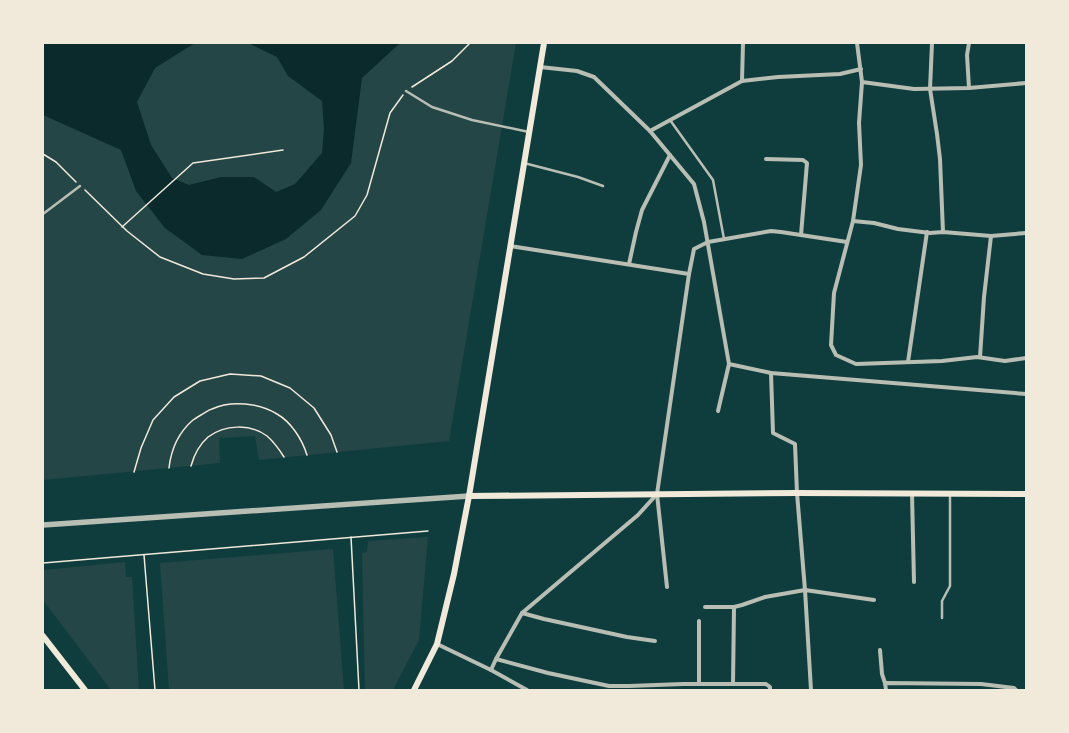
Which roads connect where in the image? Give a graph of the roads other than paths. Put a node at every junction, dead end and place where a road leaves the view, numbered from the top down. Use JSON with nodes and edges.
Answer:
{"nodes":[{"id":1,"x":544,"y":43,"type":"edge"},
{"id":2,"x":744,"y":43,"type":"edge"},
{"id":3,"x":856,"y":43,"type":"edge"},
{"id":4,"x":932,"y":43,"type":"edge"},
{"id":5,"x":969,"y":43,"type":"edge"},
{"id":6,"x":540,"y":67,"type":"junction"},
{"id":7,"x":861,"y":69,"type":"junction"},
{"id":8,"x":742,"y":81,"type":"junction"},
{"id":9,"x":862,"y":82,"type":"junction"},
{"id":10,"x":1026,"y":83,"type":"edge"},
{"id":11,"x":969,"y":88,"type":"junction"},
{"id":12,"x":930,"y":89,"type":"junction"},
{"id":13,"x":406,"y":91,"type":"road end"},
{"id":14,"x":670,"y":120,"type":"junction"},
{"id":15,"x":650,"y":131,"type":"junction"},
{"id":16,"x":529,"y":132,"type":"junction"},
{"id":17,"x":670,"y":155,"type":"junction"},
{"id":18,"x":766,"y":159,"type":"dead end"},
{"id":19,"x":524,"y":163,"type":"junction"},
{"id":20,"x":80,"y":186,"type":"road end"},
{"id":21,"x":603,"y":186,"type":"dead end"},
{"id":22,"x":43,"y":214,"type":"edge"},
{"id":23,"x":853,"y":221,"type":"junction"},
{"id":24,"x":927,"y":232,"type":"junction"},
{"id":25,"x":943,"y":232,"type":"junction"},
{"id":26,"x":1026,"y":233,"type":"edge"},
{"id":27,"x":801,"y":235,"type":"junction"},
{"id":28,"x":991,"y":236,"type":"junction"},
{"id":29,"x":724,"y":240,"type":"junction"},
{"id":30,"x":708,"y":242,"type":"junction"},
{"id":31,"x":848,"y":242,"type":"junction"},
{"id":32,"x":510,"y":246,"type":"junction"},
{"id":33,"x":629,"y":264,"type":"junction"},
{"id":34,"x":689,"y":274,"type":"junction"},
{"id":35,"x":980,"y":357,"type":"junction"},
{"id":36,"x":1026,"y":358,"type":"edge"},
{"id":37,"x":908,"y":362,"type":"junction"},
{"id":38,"x":729,"y":364,"type":"junction"},
{"id":39,"x":771,"y":373,"type":"junction"},
{"id":40,"x":1026,"y":394,"type":"edge"},
{"id":41,"x":718,"y":411,"type":"dead end"},
{"id":42,"x":797,"y":492,"type":"junction"},
{"id":43,"x":912,"y":493,"type":"junction"},
{"id":44,"x":657,"y":494,"type":"junction"},
{"id":45,"x":950,"y":494,"type":"junction"},
{"id":46,"x":1026,"y":494,"type":"edge"},
{"id":47,"x":469,"y":496,"type":"junction"},
{"id":48,"x":43,"y":525,"type":"edge"},
{"id":49,"x":914,"y":582,"type":"dead end"},
{"id":50,"x":667,"y":587,"type":"dead end"},
{"id":51,"x":805,"y":590,"type":"junction"},
{"id":52,"x":874,"y":600,"type":"dead end"},
{"id":53,"x":705,"y":607,"type":"dead end"},
{"id":54,"x":734,"y":607,"type":"junction"},
{"id":55,"x":522,"y":613,"type":"junction"},
{"id":56,"x":942,"y":618,"type":"dead end"},
{"id":57,"x":699,"y":621,"type":"dead end"},
{"id":58,"x":43,"y":637,"type":"edge"},
{"id":59,"x":655,"y":641,"type":"dead end"},
{"id":60,"x":437,"y":644,"type":"junction"},
{"id":61,"x":880,"y":650,"type":"dead end"},
{"id":62,"x":496,"y":659,"type":"junction"},
{"id":63,"x":491,"y":670,"type":"junction"},
{"id":64,"x":885,"y":683,"type":"junction"},
{"id":65,"x":699,"y":684,"type":"junction"},
{"id":66,"x":732,"y":684,"type":"junction"},
{"id":67,"x":85,"y":690,"type":"edge"},
{"id":68,"x":414,"y":690,"type":"edge"},
{"id":69,"x":527,"y":690,"type":"edge"},
{"id":70,"x":770,"y":690,"type":"edge"},
{"id":71,"x":811,"y":690,"type":"edge"},
{"id":72,"x":886,"y":690,"type":"edge"},
{"id":73,"x":1016,"y":690,"type":"edge"}],
"edges":[{"from":1,"to":6,"type":"main road"},
{"from":2,"to":8,"type":"street"},
{"from":3,"to":7,"type":"street"},
{"from":4,"to":12,"type":"street"},
{"from":5,"to":11,"type":"street"},
{"from":6,"to":15,"type":"street"},
{"from":6,"to":16,"type":"main road"},
{"from":7,"to":8,"type":"street"},
{"from":7,"to":9,"type":"street"},
{"from":8,"to":14,"type":"street"},
{"from":9,"to":12,"type":"street"},
{"from":9,"to":23,"type":"street"},
{"from":10,"to":11,"type":"street"},
{"from":11,"to":12,"type":"street"},
{"from":12,"to":25,"type":"street"},
{"from":13,"to":16,"type":"lane"},
{"from":14,"to":15,"type":"street"},
{"from":14,"to":29,"type":"lane"},
{"from":15,"to":17,"type":"street"},
{"from":16,"to":19,"type":"main road"},
{"from":17,"to":30,"type":"street"},
{"from":17,"to":33,"type":"street"},
{"from":18,"to":27,"type":"street"},
{"from":19,"to":21,"type":"lane"},
{"from":19,"to":32,"type":"main road"},
{"from":20,"to":22,"type":"lane"},
{"from":23,"to":24,"type":"street"},
{"from":23,"to":31,"type":"street"},
{"from":24,"to":25,"type":"street"},
{"from":24,"to":37,"type":"street"},
{"from":25,"to":28,"type":"street"},
{"from":26,"to":28,"type":"street"},
{"from":27,"to":29,"type":"street"},
{"from":27,"to":31,"type":"street"},
{"from":28,"to":35,"type":"street"},
{"from":29,"to":30,"type":"street"},
{"from":30,"to":34,"type":"street"},
{"from":30,"to":38,"type":"street"},
{"from":31,"to":37,"type":"street"},
{"from":32,"to":33,"type":"street"},
{"from":32,"to":47,"type":"main road"},
{"from":33,"to":34,"type":"street"},
{"from":34,"to":44,"type":"street"},
{"from":35,"to":36,"type":"street"},
{"from":35,"to":37,"type":"street"},
{"from":38,"to":39,"type":"street"},
{"from":38,"to":41,"type":"street"},
{"from":39,"to":40,"type":"street"},
{"from":39,"to":42,"type":"street"},
{"from":42,"to":43,"type":"main road"},
{"from":42,"to":44,"type":"main road"},
{"from":42,"to":51,"type":"street"},
{"from":43,"to":45,"type":"main road"},
{"from":43,"to":49,"type":"street"},
{"from":44,"to":47,"type":"main road"},
{"from":44,"to":50,"type":"street"},
{"from":44,"to":55,"type":"street"},
{"from":45,"to":46,"type":"main road"},
{"from":45,"to":56,"type":"lane"},
{"from":47,"to":48,"type":"street"},
{"from":47,"to":60,"type":"main road"},
{"from":51,"to":52,"type":"street"},
{"from":51,"to":54,"type":"street"},
{"from":51,"to":71,"type":"street"},
{"from":53,"to":54,"type":"street"},
{"from":54,"to":66,"type":"street"},
{"from":55,"to":59,"type":"street"},
{"from":55,"to":62,"type":"street"},
{"from":57,"to":65,"type":"street"},
{"from":58,"to":67,"type":"main road"},
{"from":60,"to":63,"type":"street"},
{"from":60,"to":68,"type":"main road"},
{"from":61,"to":64,"type":"street"},
{"from":62,"to":63,"type":"street"},
{"from":62,"to":65,"type":"street"},
{"from":63,"to":69,"type":"street"},
{"from":64,"to":72,"type":"street"},
{"from":64,"to":73,"type":"street"},
{"from":65,"to":66,"type":"street"},
{"from":66,"to":70,"type":"street"}]}
